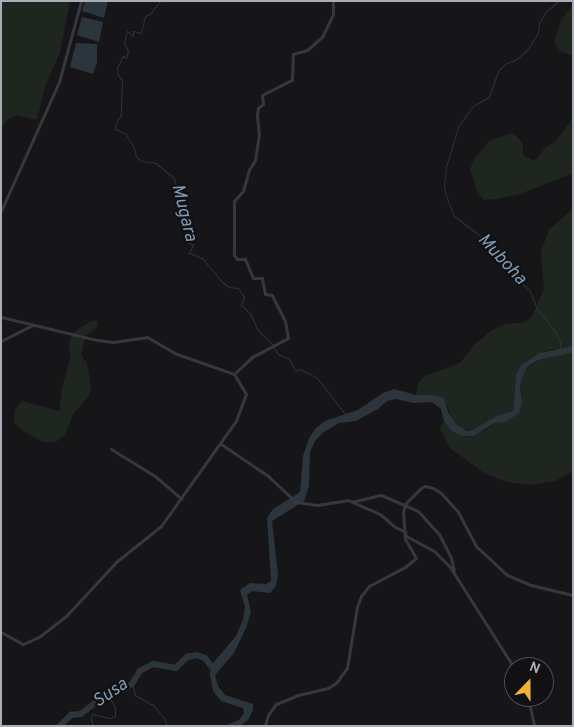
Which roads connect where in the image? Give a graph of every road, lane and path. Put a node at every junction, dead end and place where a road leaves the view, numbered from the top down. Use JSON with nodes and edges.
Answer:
{"nodes":[{"id":1,"x":81,"y":1,"type":"edge"},
{"id":2,"x":332,"y":1,"type":"edge"},
{"id":3,"x":1,"y":211,"type":"edge"},
{"id":4,"x":1,"y":317,"type":"edge"},
{"id":5,"x":31,"y":326,"type":"junction"},
{"id":6,"x":1,"y":341,"type":"edge"},
{"id":7,"x":234,"y":374,"type":"junction"},
{"id":8,"x":220,"y":444,"type":"junction"},
{"id":9,"x":111,"y":448,"type":"dead end"},
{"id":10,"x":181,"y":499,"type":"junction"},
{"id":11,"x":352,"y":502,"type":"junction"},
{"id":12,"x":406,"y":504,"type":"junction"},
{"id":13,"x":404,"y":531,"type":"junction"},
{"id":14,"x":455,"y":575,"type":"junction"},
{"id":15,"x":573,"y":595,"type":"edge"},
{"id":16,"x":1,"y":632,"type":"edge"},
{"id":17,"x":507,"y":657,"type":"edge"},
{"id":18,"x":530,"y":707,"type":"edge"},
{"id":19,"x":264,"y":726,"type":"edge"},
{"id":20,"x":534,"y":726,"type":"edge"}],
"edges":[{"from":1,"to":3,"type":"street"},
{"from":2,"to":7,"type":"street"},
{"from":4,"to":5,"type":"street"},
{"from":5,"to":6,"type":"street"},
{"from":5,"to":7,"type":"street"},
{"from":7,"to":8,"type":"street"},
{"from":8,"to":10,"type":"street"},
{"from":8,"to":11,"type":"street"},
{"from":9,"to":10,"type":"street"},
{"from":10,"to":16,"type":"street"},
{"from":11,"to":12,"type":"street"},
{"from":11,"to":13,"type":"street"},
{"from":12,"to":13,"type":"street"},
{"from":12,"to":14,"type":"street"},
{"from":12,"to":15,"type":"street"},
{"from":13,"to":14,"type":"street"},
{"from":13,"to":19,"type":"street"},
{"from":14,"to":17,"type":"street"},
{"from":18,"to":20,"type":"street"}]}
